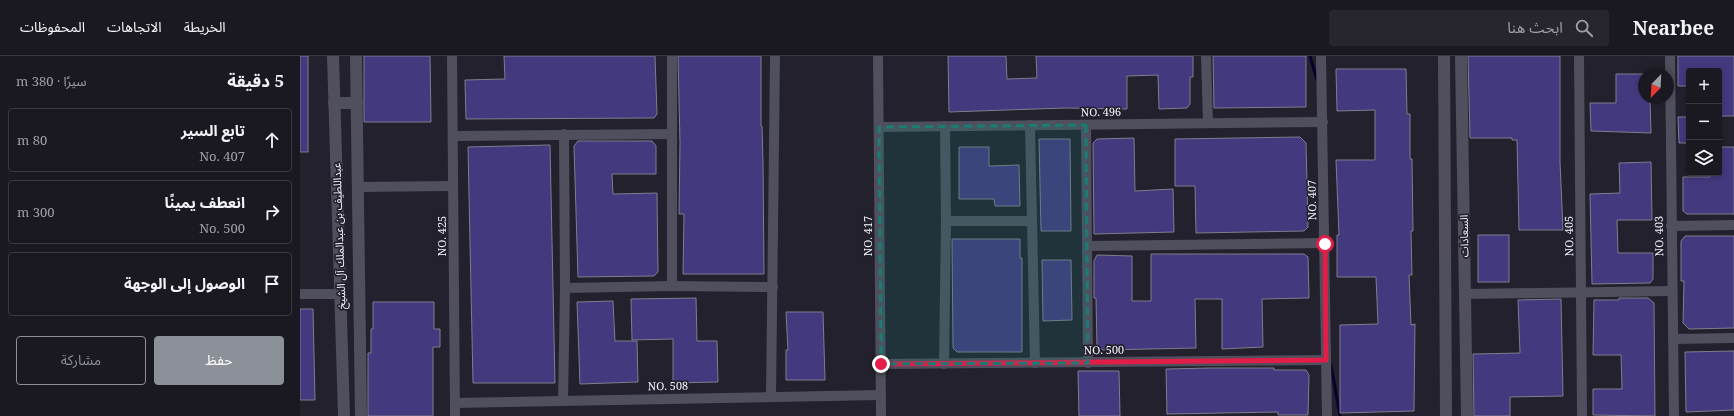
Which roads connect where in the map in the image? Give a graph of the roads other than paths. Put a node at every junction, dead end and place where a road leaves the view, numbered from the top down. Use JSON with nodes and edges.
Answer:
{"nodes":[{"id":1,"x":334,"y":56,"type":"edge"},
{"id":2,"x":356,"y":56,"type":"edge"},
{"id":3,"x":452,"y":56,"type":"edge"},
{"id":4,"x":672,"y":56,"type":"edge"},
{"id":5,"x":775,"y":56,"type":"edge"},
{"id":6,"x":878,"y":56,"type":"edge"},
{"id":7,"x":1206,"y":56,"type":"edge"},
{"id":8,"x":1321,"y":56,"type":"edge"},
{"id":9,"x":1444,"y":56,"type":"edge"},
{"id":10,"x":1461,"y":56,"type":"edge"},
{"id":11,"x":1579,"y":56,"type":"edge"},
{"id":12,"x":1670,"y":56,"type":"edge"},
{"id":13,"x":334,"y":103,"type":"junction"},
{"id":14,"x":357,"y":103,"type":"junction"},
{"id":15,"x":1323,"y":122,"type":"junction"},
{"id":16,"x":1208,"y":123,"type":"junction"},
{"id":17,"x":1030,"y":125,"type":"junction"},
{"id":18,"x":1086,"y":125,"type":"junction"},
{"id":19,"x":945,"y":126,"type":"junction"},
{"id":20,"x":879,"y":127,"type":"junction"},
{"id":21,"x":564,"y":134,"type":"junction"},
{"id":22,"x":672,"y":134,"type":"junction"},
{"id":23,"x":453,"y":136,"type":"junction"},
{"id":24,"x":453,"y":186,"type":"junction"},
{"id":25,"x":358,"y":187,"type":"junction"},
{"id":26,"x":946,"y":221,"type":"junction"},
{"id":27,"x":1032,"y":221,"type":"junction"},
{"id":28,"x":1734,"y":225,"type":"edge"},
{"id":29,"x":1671,"y":226,"type":"junction"},
{"id":30,"x":1325,"y":244,"type":"junction"},
{"id":31,"x":1086,"y":246,"type":"junction"},
{"id":32,"x":672,"y":286,"type":"junction"},
{"id":33,"x":773,"y":287,"type":"junction"},
{"id":34,"x":565,"y":288,"type":"junction"},
{"id":35,"x":1672,"y":290,"type":"junction"},
{"id":36,"x":1582,"y":292,"type":"junction"},
{"id":37,"x":300,"y":294,"type":"edge"},
{"id":38,"x":341,"y":294,"type":"junction"},
{"id":39,"x":1465,"y":294,"type":"junction"},
{"id":40,"x":1734,"y":338,"type":"edge"},
{"id":41,"x":1673,"y":339,"type":"junction"},
{"id":42,"x":1326,"y":360,"type":"junction"},
{"id":43,"x":1088,"y":362,"type":"junction"},
{"id":44,"x":1035,"y":363,"type":"junction"},
{"id":45,"x":881,"y":364,"type":"junction"},
{"id":46,"x":944,"y":364,"type":"junction"},
{"id":47,"x":881,"y":395,"type":"junction"},
{"id":48,"x":771,"y":397,"type":"junction"},
{"id":49,"x":563,"y":400,"type":"junction"},
{"id":50,"x":455,"y":403,"type":"junction"},
{"id":51,"x":344,"y":416,"type":"edge"},
{"id":52,"x":361,"y":416,"type":"edge"},
{"id":53,"x":455,"y":416,"type":"edge"},
{"id":54,"x":881,"y":416,"type":"edge"},
{"id":55,"x":1327,"y":416,"type":"edge"},
{"id":56,"x":1446,"y":416,"type":"edge"},
{"id":57,"x":1467,"y":416,"type":"edge"},
{"id":58,"x":1582,"y":416,"type":"edge"},
{"id":59,"x":1674,"y":416,"type":"edge"}],
"edges":[{"from":1,"to":13,"type":"street","name":"عبداللطيف بن عبدالملك آل الشيخ"},
{"from":2,"to":14,"type":"street","name":"عبداللطيف بن عبدالملك آل الشيخ"},
{"from":3,"to":23,"type":"street","name":"NO. 425"},
{"from":4,"to":22,"type":"street"},
{"from":5,"to":33,"type":"street"},
{"from":6,"to":20,"type":"street","name":"NO. 417"},
{"from":7,"to":16,"type":"street"},
{"from":8,"to":15,"type":"street","name":"NO. 407"},
{"from":9,"to":56,"type":"street","name":"السعادات"},
{"from":10,"to":39,"type":"street","name":"السعادات"},
{"from":11,"to":36,"type":"street","name":"NO. 405"},
{"from":12,"to":29,"type":"street","name":"NO. 403"},
{"from":13,"to":14,"type":"street"},
{"from":13,"to":38,"type":"street","name":"عبداللطيف بن عبدالملك آل الشيخ"},
{"from":14,"to":25,"type":"street","name":"عبداللطيف بن عبدالملك آل الشيخ"},
{"from":15,"to":16,"type":"street","name":"NO. 496"},
{"from":15,"to":30,"type":"street","name":"NO. 407"},
{"from":16,"to":18,"type":"street","name":"NO. 496"},
{"from":17,"to":18,"type":"street","name":"NO. 496"},
{"from":17,"to":19,"type":"street","name":"NO. 496"},
{"from":17,"to":27,"type":"street"},
{"from":18,"to":31,"type":"street"},
{"from":19,"to":20,"type":"street","name":"NO. 496"},
{"from":19,"to":26,"type":"street"},
{"from":20,"to":45,"type":"street","name":"NO. 417"},
{"from":21,"to":22,"type":"street"},
{"from":21,"to":23,"type":"street"},
{"from":21,"to":34,"type":"street"},
{"from":22,"to":32,"type":"street"},
{"from":23,"to":24,"type":"street","name":"NO. 425"},
{"from":24,"to":25,"type":"street"},
{"from":24,"to":50,"type":"street","name":"NO. 425"},
{"from":25,"to":52,"type":"street","name":"عبداللطيف بن عبدالملك آل الشيخ"},
{"from":26,"to":27,"type":"street"},
{"from":26,"to":46,"type":"street"},
{"from":27,"to":44,"type":"street"},
{"from":28,"to":29,"type":"street"},
{"from":29,"to":35,"type":"street","name":"NO. 403"},
{"from":30,"to":31,"type":"street"},
{"from":30,"to":42,"type":"street","name":"NO. 407"},
{"from":31,"to":43,"type":"street"},
{"from":32,"to":33,"type":"street"},
{"from":32,"to":34,"type":"street"},
{"from":33,"to":48,"type":"street"},
{"from":34,"to":49,"type":"street"},
{"from":35,"to":36,"type":"street"},
{"from":35,"to":41,"type":"street","name":"NO. 403"},
{"from":36,"to":39,"type":"street"},
{"from":36,"to":58,"type":"street","name":"NO. 405"},
{"from":37,"to":38,"type":"street"},
{"from":38,"to":51,"type":"street","name":"عبداللطيف بن عبدالملك آل الشيخ"},
{"from":39,"to":57,"type":"street","name":"السعادات"},
{"from":40,"to":41,"type":"street"},
{"from":41,"to":59,"type":"street","name":"NO. 403"},
{"from":42,"to":43,"type":"street","name":"NO. 500"},
{"from":42,"to":55,"type":"street","name":"NO. 407"},
{"from":43,"to":44,"type":"street","name":"NO. 500"},
{"from":44,"to":46,"type":"street","name":"NO. 500"},
{"from":45,"to":46,"type":"street","name":"NO. 500"},
{"from":45,"to":47,"type":"street","name":"NO. 417"},
{"from":47,"to":48,"type":"street","name":"NO. 508"},
{"from":47,"to":54,"type":"street","name":"NO. 417"},
{"from":48,"to":49,"type":"street","name":"NO. 508"},
{"from":49,"to":50,"type":"street","name":"NO. 508"},
{"from":50,"to":53,"type":"street","name":"NO. 425"}]}
